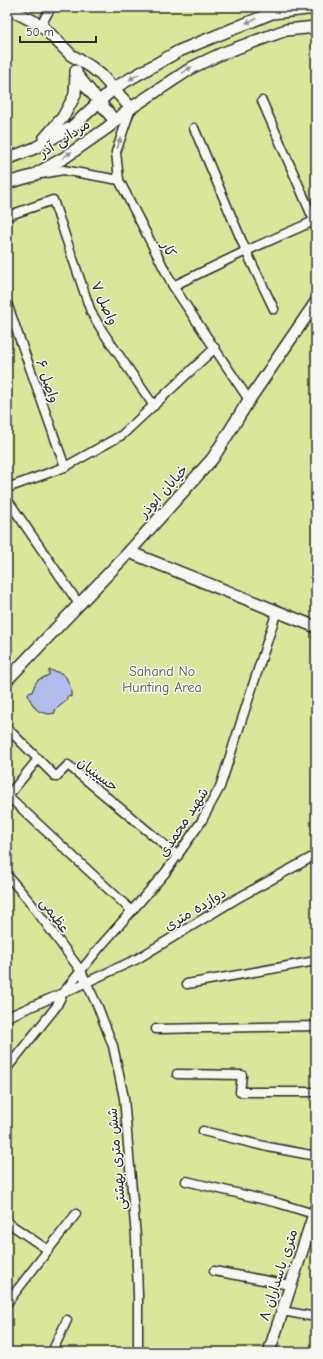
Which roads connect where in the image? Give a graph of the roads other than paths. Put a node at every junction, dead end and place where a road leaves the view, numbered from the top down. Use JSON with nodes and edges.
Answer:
{"nodes":[{"id":1,"x":51,"y":7,"type":"edge"},
{"id":2,"x":7,"y":8,"type":"edge"},
{"id":3,"x":316,"y":8,"type":"edge"},
{"id":4,"x":40,"y":25,"type":"junction"},
{"id":5,"x":316,"y":28,"type":"edge"},
{"id":6,"x":71,"y":55,"type":"junction"},
{"id":7,"x":76,"y":74,"type":"junction"},
{"id":8,"x":114,"y":88,"type":"junction"},
{"id":9,"x":262,"y":101,"type":"dead end"},
{"id":10,"x":99,"y":102,"type":"junction"},
{"id":11,"x":131,"y":108,"type":"junction"},
{"id":12,"x":115,"y":121,"type":"junction"},
{"id":13,"x":194,"y":128,"type":"dead end"},
{"id":14,"x":35,"y":148,"type":"junction"},
{"id":15,"x":7,"y":159,"type":"edge"},
{"id":16,"x":32,"y":176,"type":"junction"},
{"id":17,"x":119,"y":180,"type":"junction"},
{"id":18,"x":7,"y":183,"type":"edge"},
{"id":19,"x":7,"y":216,"type":"edge"},
{"id":20,"x":315,"y":223,"type":"edge"},
{"id":21,"x":246,"y":251,"type":"junction"},
{"id":22,"x":173,"y":286,"type":"junction"},
{"id":23,"x":316,"y":302,"type":"edge"},
{"id":24,"x":7,"y":303,"type":"edge"},
{"id":25,"x":274,"y":309,"type":"dead end"},
{"id":26,"x":215,"y":348,"type":"junction"},
{"id":27,"x":249,"y":400,"type":"junction"},
{"id":28,"x":154,"y":406,"type":"junction"},
{"id":29,"x":65,"y":467,"type":"junction"},
{"id":30,"x":7,"y":488,"type":"edge"},
{"id":31,"x":7,"y":499,"type":"edge"},
{"id":32,"x":129,"y":552,"type":"junction"},
{"id":33,"x":80,"y":604,"type":"junction"},
{"id":34,"x":277,"y":611,"type":"junction"},
{"id":35,"x":316,"y":627,"type":"edge"},
{"id":36,"x":8,"y":676,"type":"edge"},
{"id":37,"x":7,"y":728,"type":"edge"},
{"id":38,"x":38,"y":759,"type":"junction"},
{"id":39,"x":316,"y":855,"type":"edge"},
{"id":40,"x":178,"y":856,"type":"junction"},
{"id":41,"x":7,"y":875,"type":"edge"},
{"id":42,"x":132,"y":911,"type":"junction"},
{"id":43,"x":316,"y":961,"type":"edge"},
{"id":44,"x":81,"y":972,"type":"junction"},
{"id":45,"x":86,"y":983,"type":"junction"},
{"id":46,"x":187,"y":984,"type":"dead end"},
{"id":47,"x":63,"y":993,"type":"junction"},
{"id":48,"x":7,"y":1017,"type":"edge"},
{"id":49,"x":316,"y":1026,"type":"edge"},
{"id":50,"x":156,"y":1029,"type":"dead end"},
{"id":51,"x":7,"y":1068,"type":"edge"},
{"id":52,"x":177,"y":1074,"type":"dead end"},
{"id":53,"x":316,"y":1092,"type":"edge"},
{"id":54,"x":203,"y":1131,"type":"dead end"},
{"id":55,"x":316,"y":1156,"type":"edge"},
{"id":56,"x":186,"y":1180,"type":"dead end"},
{"id":57,"x":315,"y":1211,"type":"edge"},
{"id":58,"x":76,"y":1214,"type":"dead end"},
{"id":59,"x":7,"y":1222,"type":"edge"},
{"id":60,"x":313,"y":1226,"type":"edge"},
{"id":61,"x":48,"y":1250,"type":"junction"},
{"id":62,"x":214,"y":1271,"type":"dead end"},
{"id":63,"x":290,"y":1285,"type":"junction"},
{"id":64,"x":7,"y":1303,"type":"edge"},
{"id":65,"x":282,"y":1311,"type":"junction"},
{"id":66,"x":316,"y":1317,"type":"edge"},
{"id":67,"x":67,"y":1320,"type":"dead end"},
{"id":68,"x":52,"y":1352,"type":"edge"},
{"id":69,"x":138,"y":1352,"type":"edge"},
{"id":70,"x":268,"y":1352,"type":"edge"}],
"edges":[{"from":1,"to":4,"type":"street"},
{"from":2,"to":4,"type":"main road"},
{"from":3,"to":8,"type":"main road","name":"مردانی آذر","one_way":true},
{"from":4,"to":6,"type":"main road"},
{"from":11,"to":5,"type":"main road","name":"مردانی آذر","one_way":true},
{"from":6,"to":7,"type":"main road"},
{"from":6,"to":8,"type":"main road"},
{"from":7,"to":10,"type":"main road"},
{"from":7,"to":14,"type":"main road"},
{"from":8,"to":10,"type":"main road","name":"مردانی آذر"},
{"from":8,"to":11,"type":"main road"},
{"from":9,"to":20,"type":"street"},
{"from":10,"to":12,"type":"main road"},
{"from":10,"to":14,"type":"main road","name":"مردانی آذر"},
{"from":11,"to":12,"type":"main road","name":"مردانی آذر"},
{"from":17,"to":11,"type":"street","one_way":true},
{"from":16,"to":12,"type":"main road","name":"مردانی آذر","one_way":true},
{"from":13,"to":21,"type":"street"},
{"from":14,"to":15,"type":"main road","name":"مردانی آذر"},
{"from":16,"to":17,"type":"street"},
{"from":16,"to":18,"type":"main road","name":"مردانی آذر"},
{"from":17,"to":22,"type":"street","name":"کار"},
{"from":19,"to":28,"type":"street","name":"واصل ۷"},
{"from":20,"to":21,"type":"street"},
{"from":21,"to":22,"type":"street"},
{"from":21,"to":25,"type":"street"},
{"from":22,"to":26,"type":"street","name":"کار"},
{"from":23,"to":27,"type":"main road","name":"خیابان ابوذر"},
{"from":24,"to":29,"type":"street","name":"واصل ۶"},
{"from":26,"to":27,"type":"street","name":"کار"},
{"from":26,"to":28,"type":"street"},
{"from":27,"to":32,"type":"main road","name":"خیابان ابوذر"},
{"from":28,"to":29,"type":"street"},
{"from":29,"to":30,"type":"street"},
{"from":31,"to":33,"type":"street"},
{"from":32,"to":33,"type":"main road","name":"خیابان ابوذر"},
{"from":32,"to":34,"type":"main road"},
{"from":33,"to":36,"type":"main road","name":"خیابان ابوذر"},
{"from":34,"to":35,"type":"main road"},
{"from":34,"to":40,"type":"street","name":"شهید محمدی"},
{"from":37,"to":38,"type":"street","name":"حسینیان"},
{"from":38,"to":40,"type":"street","name":"حسینیان"},
{"from":38,"to":42,"type":"street"},
{"from":39,"to":45,"type":"street","name":"دوازده متری"},
{"from":40,"to":42,"type":"street","name":"شهید محمدی"},
{"from":41,"to":44,"type":"street","name":"عظیمی"},
{"from":42,"to":44,"type":"street","name":"شهید محمدی"},
{"from":43,"to":46,"type":"street"},
{"from":44,"to":45,"type":"street","name":"شش متری بهشتی"},
{"from":44,"to":47,"type":"street","name":"شهید محمدی"},
{"from":45,"to":47,"type":"street","name":"دوازده متری"},
{"from":45,"to":69,"type":"street","name":"شش متری بهشتی"},
{"from":47,"to":48,"type":"street","name":"دوازده متری"},
{"from":47,"to":51,"type":"street"},
{"from":49,"to":50,"type":"street"},
{"from":52,"to":53,"type":"street"},
{"from":54,"to":55,"type":"street"},
{"from":56,"to":57,"type":"street"},
{"from":57,"to":60,"type":"main road","name":"۸ متری پاسداران"},
{"from":58,"to":61,"type":"street"},
{"from":59,"to":61,"type":"street"},
{"from":60,"to":63,"type":"main road","name":"۸ متری پاسداران"},
{"from":61,"to":64,"type":"street"},
{"from":62,"to":63,"type":"street"},
{"from":63,"to":65,"type":"main road","name":"۸ متری پاسداران"},
{"from":65,"to":66,"type":"street"},
{"from":65,"to":70,"type":"main road","name":"۸ متری پاسداران"},
{"from":67,"to":68,"type":"street"}]}
